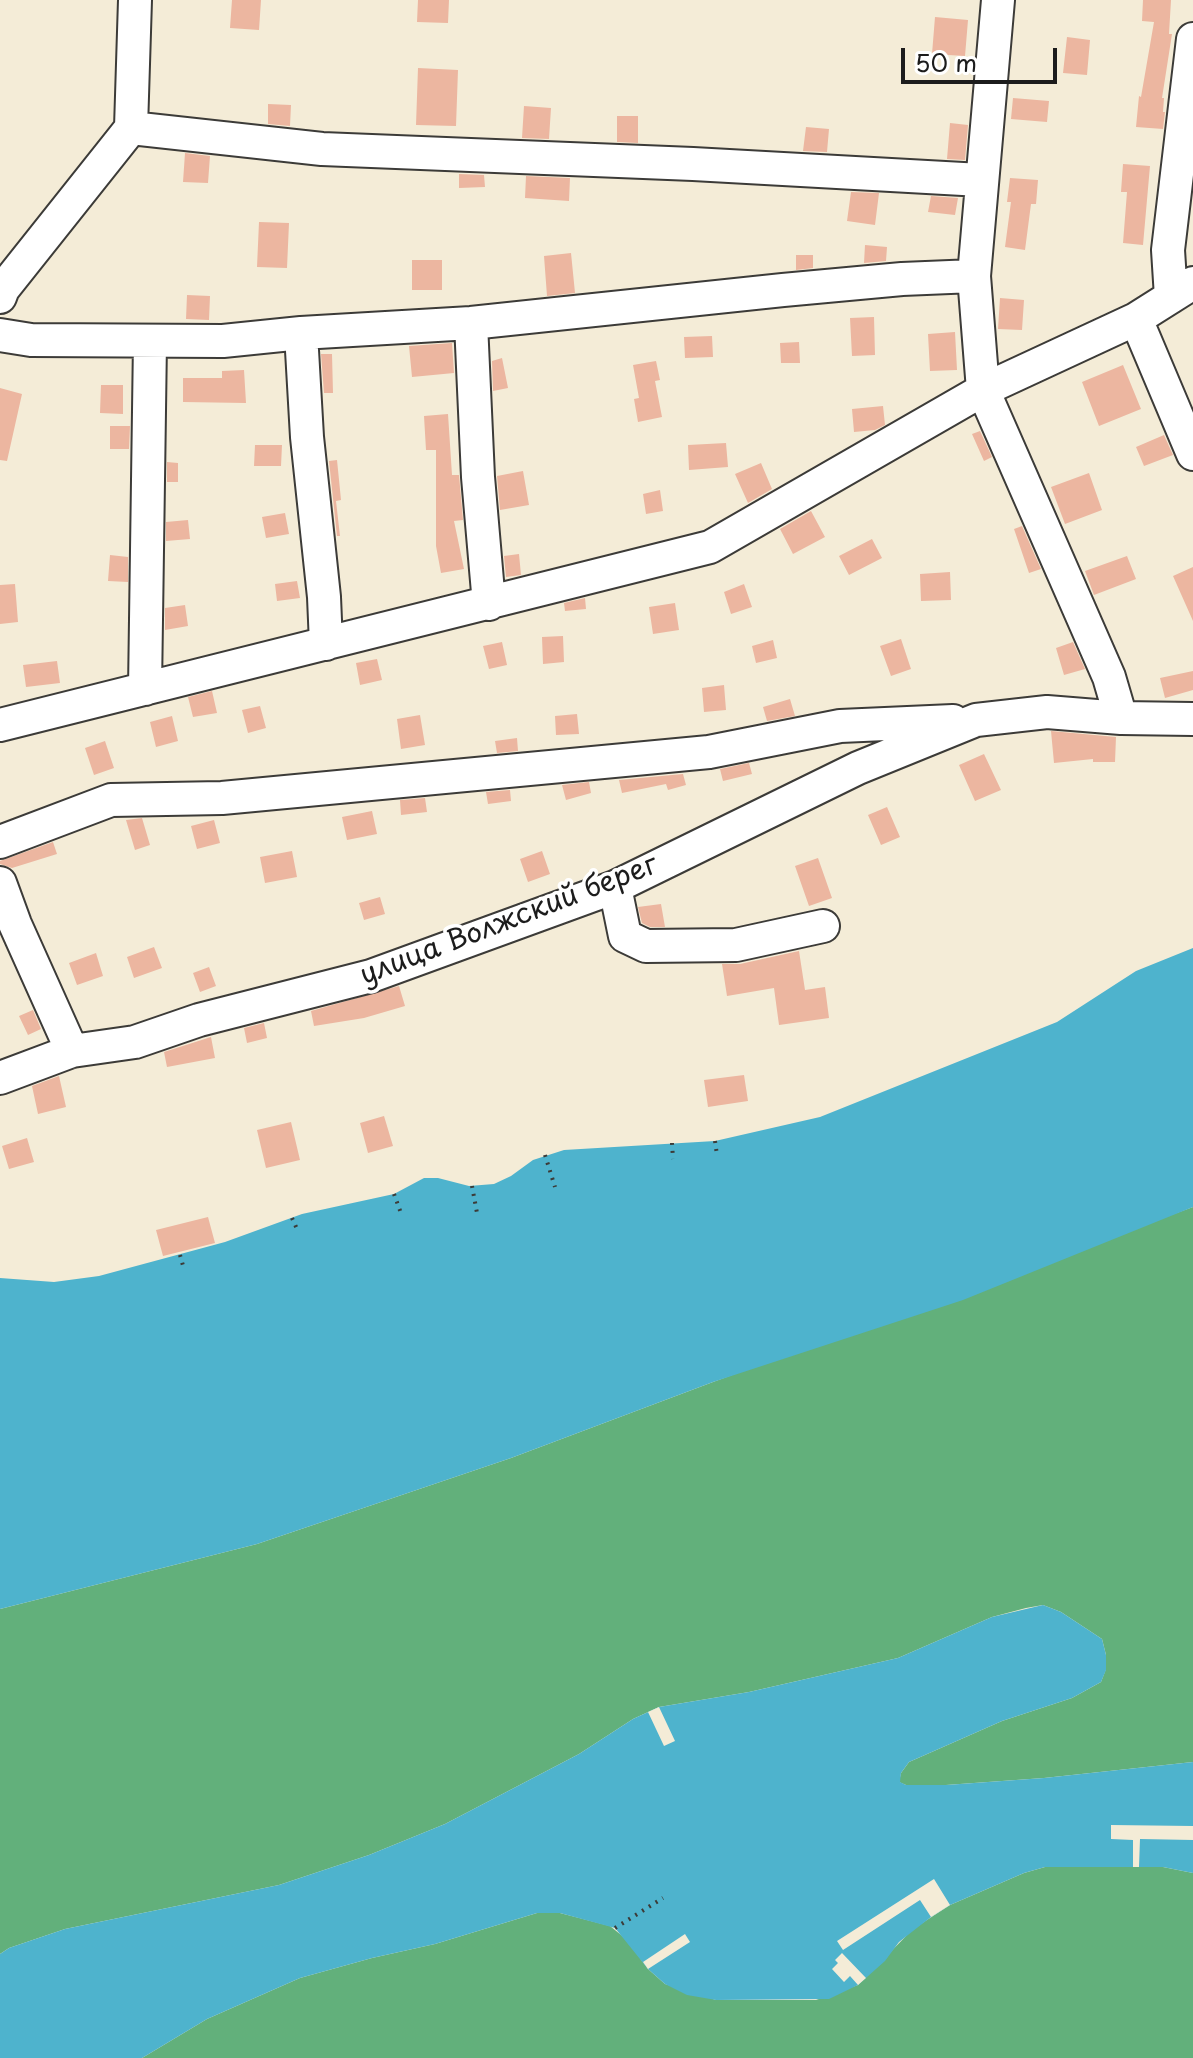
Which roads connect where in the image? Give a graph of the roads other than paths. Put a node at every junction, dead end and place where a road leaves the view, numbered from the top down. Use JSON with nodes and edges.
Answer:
{"nodes":[{"id":1,"x":135,"y":0,"type":"edge"},
{"id":2,"x":998,"y":0,"type":"edge"},
{"id":3,"x":1193,"y":39,"type":"edge"},
{"id":4,"x":131,"y":128,"type":"junction"},
{"id":5,"x":981,"y":180,"type":"junction"},
{"id":6,"x":974,"y":276,"type":"junction"},
{"id":7,"x":1182,"y":290,"type":"edge"},
{"id":8,"x":0,"y":297,"type":"edge"},
{"id":9,"x":1136,"y":319,"type":"junction"},
{"id":10,"x":471,"y":323,"type":"junction"},
{"id":11,"x":301,"y":333,"type":"junction"},
{"id":12,"x":0,"y":335,"type":"edge"},
{"id":13,"x":150,"y":341,"type":"junction"},
{"id":14,"x":983,"y":390,"type":"junction"},
{"id":15,"x":1193,"y":454,"type":"edge"},
{"id":16,"x":489,"y":604,"type":"junction"},
{"id":17,"x":326,"y":644,"type":"junction"},
{"id":18,"x":145,"y":689,"type":"junction"},
{"id":19,"x":1121,"y":718,"type":"junction"},
{"id":20,"x":1193,"y":719,"type":"edge"},
{"id":21,"x":976,"y":720,"type":"junction"},
{"id":22,"x":0,"y":725,"type":"edge"},
{"id":23,"x":0,"y":842,"type":"edge"},
{"id":24,"x":0,"y":883,"type":"edge"},
{"id":25,"x":615,"y":887,"type":"junction"},
{"id":26,"x":823,"y":926,"type":"dead end"},
{"id":27,"x":72,"y":1051,"type":"junction"},
{"id":28,"x":0,"y":1078,"type":"edge"}],
"edges":[{"from":1,"to":4,"type":"street"},
{"from":2,"to":5,"type":"street"},
{"from":3,"to":7,"type":"street"},
{"from":4,"to":5,"type":"street"},
{"from":4,"to":8,"type":"street"},
{"from":5,"to":6,"type":"street"},
{"from":6,"to":10,"type":"street"},
{"from":6,"to":14,"type":"street"},
{"from":7,"to":9,"type":"street"},
{"from":9,"to":14,"type":"street"},
{"from":9,"to":15,"type":"street"},
{"from":10,"to":11,"type":"street"},
{"from":10,"to":16,"type":"street"},
{"from":11,"to":13,"type":"street"},
{"from":11,"to":17,"type":"street"},
{"from":12,"to":13,"type":"street"},
{"from":13,"to":18,"type":"street"},
{"from":14,"to":16,"type":"street"},
{"from":14,"to":19,"type":"street"},
{"from":16,"to":17,"type":"street"},
{"from":17,"to":18,"type":"street"},
{"from":18,"to":22,"type":"street"},
{"from":19,"to":20,"type":"street","name":"улица Волжский берег"},
{"from":19,"to":21,"type":"street","name":"улица Волжский берег"},
{"from":21,"to":23,"type":"street"},
{"from":21,"to":25,"type":"street","name":"улица Волжский берег"},
{"from":24,"to":27,"type":"street"},
{"from":25,"to":26,"type":"street"},
{"from":25,"to":27,"type":"street","name":"улица Волжский берег"},
{"from":27,"to":28,"type":"street","name":"улица Волжский берег"}]}
